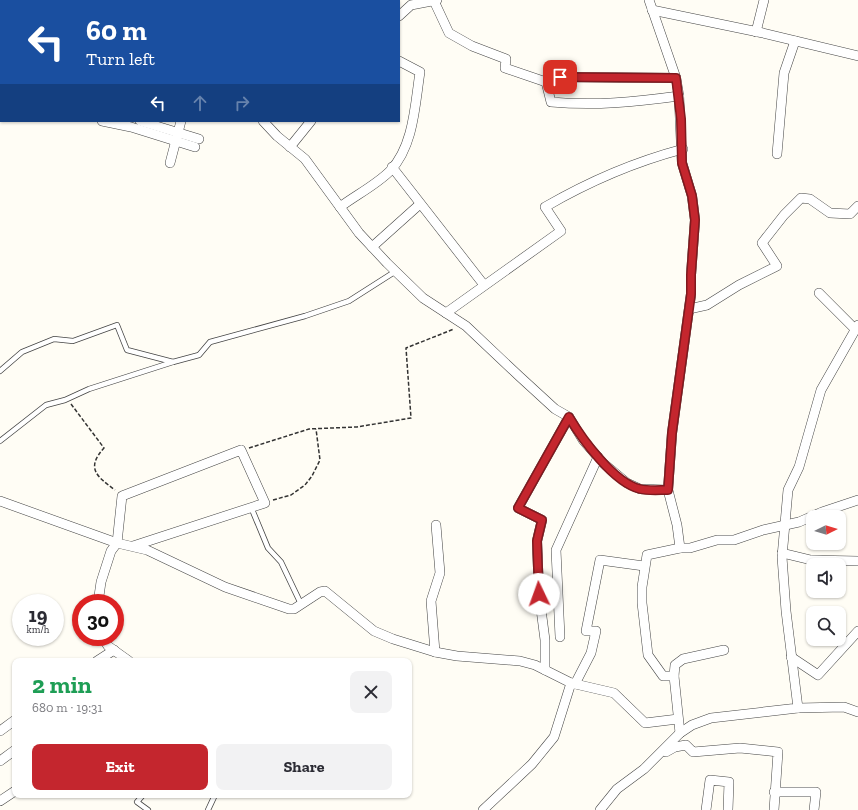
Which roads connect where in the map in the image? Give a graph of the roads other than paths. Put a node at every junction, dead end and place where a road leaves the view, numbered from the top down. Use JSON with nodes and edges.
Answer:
{"nodes":[{"id":1,"x":649,"y":0,"type":"edge"},
{"id":2,"x":764,"y":0,"type":"edge"},
{"id":3,"x":435,"y":1,"type":"edge"},
{"id":4,"x":652,"y":10,"type":"junction"},
{"id":5,"x":400,"y":15,"type":"edge"},
{"id":6,"x":756,"y":32,"type":"junction"},
{"id":7,"x":795,"y":41,"type":"junction"},
{"id":8,"x":858,"y":56,"type":"edge"},
{"id":9,"x":400,"y":62,"type":"edge"},
{"id":10,"x":560,"y":77,"type":"dead end"},
{"id":11,"x":676,"y":78,"type":"junction"},
{"id":12,"x":678,"y":96,"type":"junction"},
{"id":13,"x":107,"y":122,"type":"edge"},
{"id":14,"x":142,"y":122,"type":"edge"},
{"id":15,"x":181,"y":122,"type":"edge"},
{"id":16,"x":264,"y":122,"type":"edge"},
{"id":17,"x":310,"y":122,"type":"edge"},
{"id":18,"x":176,"y":137,"type":"junction"},
{"id":19,"x":197,"y":143,"type":"dead end"},
{"id":20,"x":290,"y":146,"type":"junction"},
{"id":21,"x":683,"y":149,"type":"junction"},
{"id":22,"x":777,"y":154,"type":"dead end"},
{"id":23,"x":170,"y":163,"type":"dead end"},
{"id":24,"x":392,"y":167,"type":"junction"},
{"id":25,"x":420,"y":204,"type":"junction"},
{"id":26,"x":858,"y":206,"type":"edge"},
{"id":27,"x":340,"y":207,"type":"junction"},
{"id":28,"x":372,"y":247,"type":"junction"},
{"id":29,"x":396,"y":272,"type":"junction"},
{"id":30,"x":484,"y":285,"type":"junction"},
{"id":31,"x":819,"y":293,"type":"dead end"},
{"id":32,"x":689,"y":309,"type":"junction"},
{"id":33,"x":446,"y":313,"type":"junction"},
{"id":34,"x":856,"y":327,"type":"edge"},
{"id":35,"x":173,"y":362,"type":"junction"},
{"id":36,"x":0,"y":371,"type":"edge"},
{"id":37,"x":569,"y":417,"type":"junction"},
{"id":38,"x":0,"y":441,"type":"edge"},
{"id":39,"x":598,"y":457,"type":"junction"},
{"id":40,"x":668,"y":490,"type":"junction"},
{"id":41,"x":858,"y":500,"type":"edge"},
{"id":42,"x":0,"y":502,"type":"edge"},
{"id":43,"x":251,"y":507,"type":"junction"},
{"id":44,"x":436,"y":525,"type":"dead end"},
{"id":45,"x":786,"y":525,"type":"junction"},
{"id":46,"x":117,"y":543,"type":"junction"},
{"id":47,"x":133,"y":546,"type":"junction"},
{"id":48,"x":680,"y":548,"type":"junction"},
{"id":49,"x":782,"y":553,"type":"junction"},
{"id":50,"x":858,"y":561,"type":"edge"},
{"id":51,"x":644,"y":566,"type":"junction"},
{"id":52,"x":99,"y":594,"type":"edge"},
{"id":53,"x":301,"y":605,"type":"junction"},
{"id":54,"x":858,"y":631,"type":"edge"},
{"id":55,"x":560,"y":637,"type":"dead end"},
{"id":56,"x":108,"y":646,"type":"edge"},
{"id":57,"x":114,"y":650,"type":"junction"},
{"id":58,"x":724,"y":650,"type":"dead end"},
{"id":59,"x":435,"y":652,"type":"junction"},
{"id":60,"x":102,"y":658,"type":"edge"},
{"id":61,"x":125,"y":658,"type":"edge"},
{"id":62,"x":791,"y":658,"type":"junction"},
{"id":63,"x":545,"y":670,"type":"junction"},
{"id":64,"x":674,"y":676,"type":"junction"},
{"id":65,"x":573,"y":683,"type":"junction"},
{"id":66,"x":798,"y":708,"type":"junction"},
{"id":67,"x":858,"y":712,"type":"edge"},
{"id":68,"x":678,"y":719,"type":"junction"},
{"id":69,"x":12,"y":722,"type":"edge"},
{"id":70,"x":0,"y":731,"type":"edge"},
{"id":71,"x":680,"y":733,"type":"junction"},
{"id":72,"x":12,"y":752,"type":"edge"},
{"id":73,"x":654,"y":759,"type":"junction"},
{"id":74,"x":0,"y":760,"type":"edge"},
{"id":75,"x":774,"y":792,"type":"junction"},
{"id":76,"x":12,"y":793,"type":"edge"},
{"id":77,"x":140,"y":798,"type":"edge"},
{"id":78,"x":214,"y":798,"type":"edge"},
{"id":79,"x":0,"y":801,"type":"edge"},
{"id":80,"x":148,"y":810,"type":"edge"},
{"id":81,"x":208,"y":810,"type":"edge"},
{"id":82,"x":483,"y":810,"type":"edge"},
{"id":83,"x":600,"y":810,"type":"edge"},
{"id":84,"x":706,"y":810,"type":"edge"},
{"id":85,"x":728,"y":810,"type":"edge"},
{"id":86,"x":774,"y":810,"type":"edge"},
{"id":87,"x":814,"y":810,"type":"edge"}],
"edges":[{"from":1,"to":4,"type":"street"},
{"from":2,"to":6,"type":"street"},
{"from":3,"to":5,"type":"street"},
{"from":3,"to":12,"type":"street"},
{"from":4,"to":6,"type":"street"},
{"from":4,"to":11,"type":"street"},
{"from":6,"to":7,"type":"street"},
{"from":7,"to":8,"type":"street"},
{"from":7,"to":22,"type":"street"},
{"from":9,"to":24,"type":"street"},
{"from":10,"to":11,"type":"street"},
{"from":11,"to":12,"type":"street"},
{"from":12,"to":21,"type":"street"},
{"from":13,"to":18,"type":"street"},
{"from":14,"to":18,"type":"street"},
{"from":15,"to":18,"type":"street"},
{"from":16,"to":20,"type":"street"},
{"from":17,"to":20,"type":"street"},
{"from":18,"to":19,"type":"street"},
{"from":18,"to":23,"type":"street"},
{"from":20,"to":27,"type":"street"},
{"from":21,"to":30,"type":"street"},
{"from":21,"to":32,"type":"street"},
{"from":24,"to":25,"type":"street"},
{"from":24,"to":27,"type":"street"},
{"from":25,"to":28,"type":"street"},
{"from":25,"to":30,"type":"street"},
{"from":26,"to":32,"type":"street"},
{"from":27,"to":28,"type":"street"},
{"from":28,"to":29,"type":"street"},
{"from":29,"to":33,"type":"street"},
{"from":29,"to":35,"type":"lane"},
{"from":30,"to":33,"type":"street"},
{"from":31,"to":34,"type":"street"},
{"from":32,"to":40,"type":"street"},
{"from":33,"to":37,"type":"street"},
{"from":34,"to":45,"type":"street"},
{"from":35,"to":36,"type":"lane"},
{"from":35,"to":38,"type":"lane"},
{"from":37,"to":39,"type":"street"},
{"from":37,"to":63,"type":"street"},
{"from":39,"to":40,"type":"street"},
{"from":39,"to":55,"type":"street"},
{"from":40,"to":48,"type":"street"},
{"from":41,"to":45,"type":"street"},
{"from":42,"to":46,"type":"street"},
{"from":43,"to":46,"type":"street"},
{"from":43,"to":47,"type":"street"},
{"from":43,"to":53,"type":"lane"},
{"from":44,"to":59,"type":"street"},
{"from":45,"to":48,"type":"street"},
{"from":45,"to":49,"type":"street"},
{"from":46,"to":47,"type":"street"},
{"from":46,"to":52,"type":"street"},
{"from":47,"to":53,"type":"street"},
{"from":48,"to":51,"type":"street"},
{"from":49,"to":50,"type":"street"},
{"from":49,"to":62,"type":"street"},
{"from":51,"to":64,"type":"street"},
{"from":51,"to":65,"type":"street"},
{"from":53,"to":59,"type":"street"},
{"from":54,"to":62,"type":"street"},
{"from":56,"to":57,"type":"street"},
{"from":57,"to":60,"type":"street"},
{"from":57,"to":61,"type":"street"},
{"from":58,"to":64,"type":"street"},
{"from":59,"to":63,"type":"street"},
{"from":62,"to":66,"type":"street"},
{"from":63,"to":65,"type":"street"},
{"from":64,"to":68,"type":"street"},
{"from":65,"to":68,"type":"street"},
{"from":65,"to":82,"type":"street"},
{"from":66,"to":67,"type":"street"},
{"from":66,"to":71,"type":"street"},
{"from":68,"to":71,"type":"street"},
{"from":69,"to":70,"type":"street"},
{"from":71,"to":73,"type":"street"},
{"from":72,"to":74,"type":"street"},
{"from":73,"to":75,"type":"street"},
{"from":73,"to":83,"type":"street"},
{"from":75,"to":86,"type":"street"},
{"from":75,"to":87,"type":"street"},
{"from":76,"to":79,"type":"street"},
{"from":77,"to":80,"type":"lane"},
{"from":78,"to":81,"type":"lane"},
{"from":84,"to":85,"type":"street"}]}
